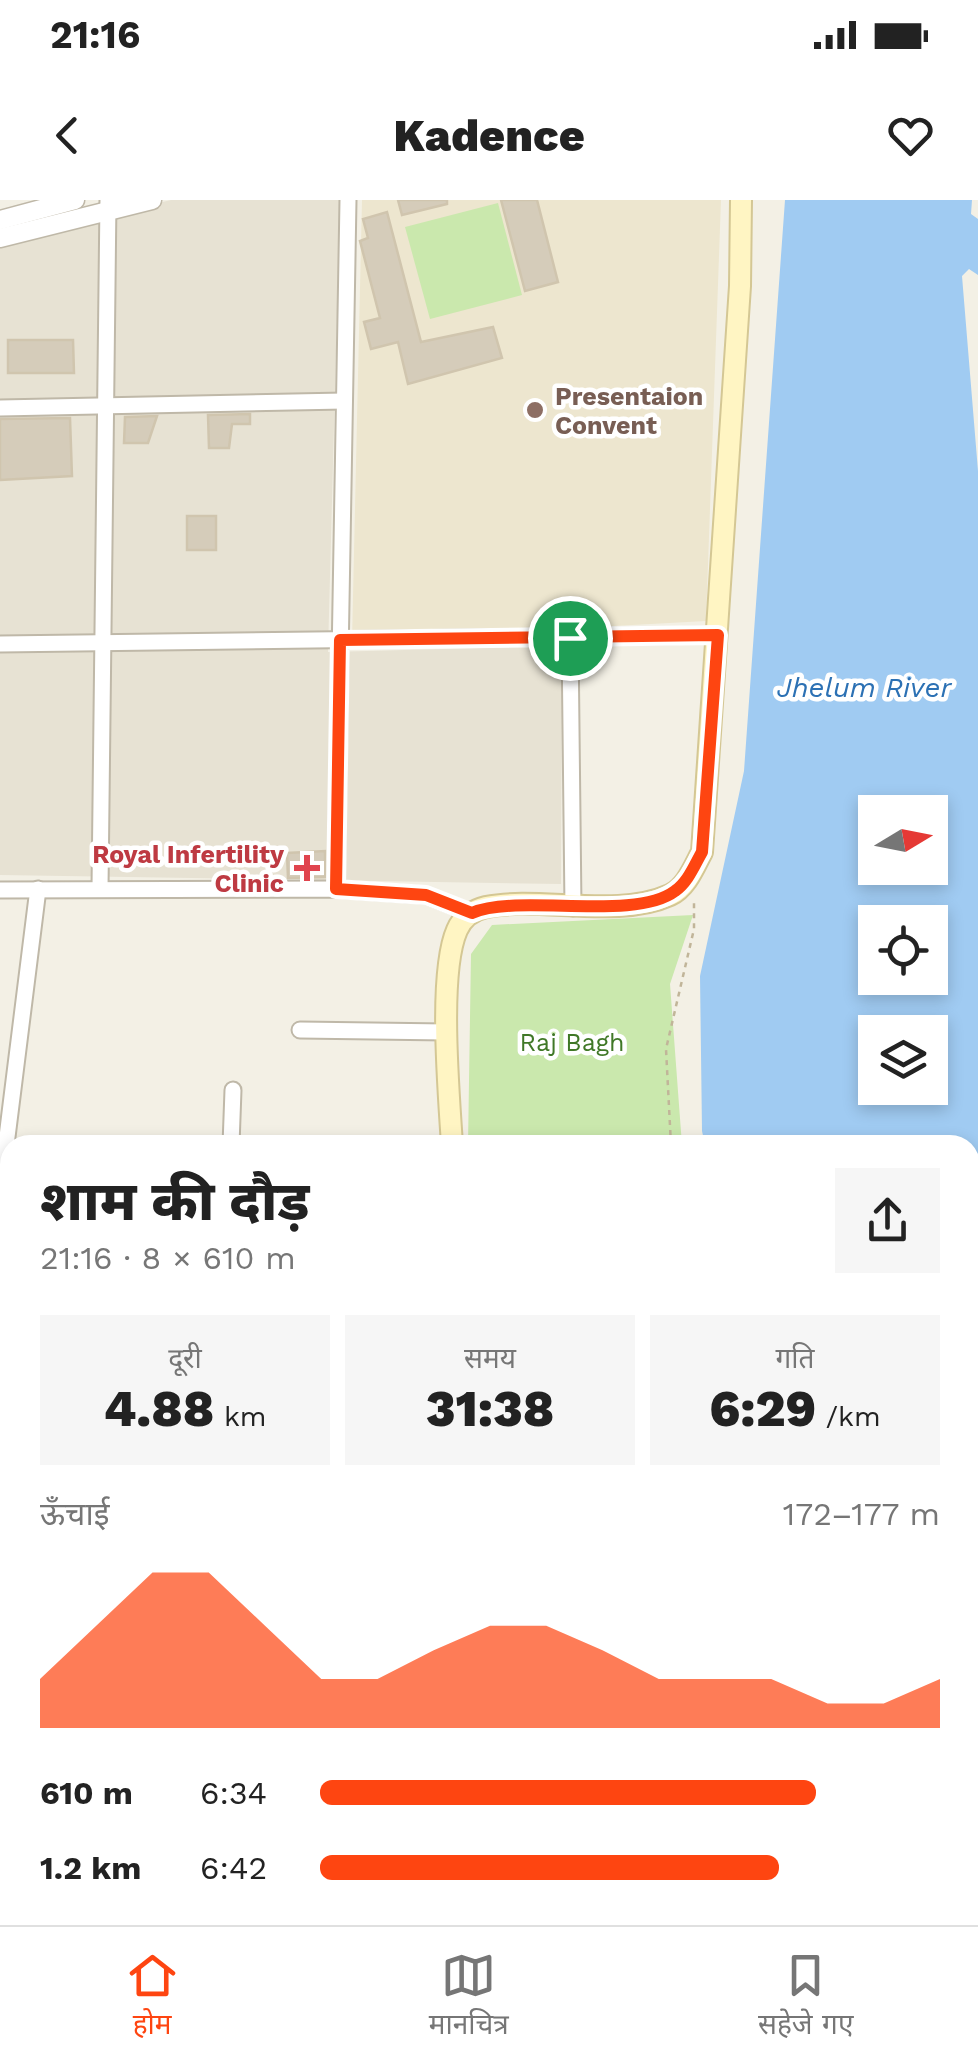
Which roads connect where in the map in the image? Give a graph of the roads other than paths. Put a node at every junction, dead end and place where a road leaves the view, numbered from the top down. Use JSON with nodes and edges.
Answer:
{"nodes":[{"id":1,"x":75,"y":200,"type":"edge"},
{"id":2,"x":152,"y":200,"type":"edge"},
{"id":3,"x":348,"y":200,"type":"edge"},
{"id":4,"x":742,"y":200,"type":"edge"},
{"id":5,"x":108,"y":206,"type":"edge"},
{"id":6,"x":0,"y":220,"type":"edge"},
{"id":7,"x":0,"y":238,"type":"edge"},
{"id":8,"x":344,"y":401,"type":"junction"},
{"id":9,"x":0,"y":408,"type":"edge"},
{"id":10,"x":108,"y":408,"type":"junction"},
{"id":11,"x":718,"y":635,"type":"junction"},
{"id":12,"x":570,"y":638,"type":"junction"},
{"id":13,"x":340,"y":640,"type":"junction"},
{"id":14,"x":103,"y":643,"type":"junction"},
{"id":15,"x":0,"y":644,"type":"edge"},
{"id":16,"x":100,"y":888,"type":"junction"},
{"id":17,"x":38,"y":889,"type":"junction"},
{"id":18,"x":336,"y":889,"type":"junction"},
{"id":19,"x":0,"y":890,"type":"edge"},
{"id":20,"x":573,"y":908,"type":"junction"},
{"id":21,"x":472,"y":913,"type":"junction"},
{"id":22,"x":300,"y":1030,"type":"dead end"},
{"id":23,"x":446,"y":1032,"type":"junction"},
{"id":24,"x":233,"y":1090,"type":"dead end"},
{"id":25,"x":7,"y":1135,"type":"edge"},
{"id":26,"x":231,"y":1135,"type":"edge"},
{"id":27,"x":451,"y":1135,"type":"edge"}],
"edges":[{"from":1,"to":6,"type":"street"},
{"from":2,"to":5,"type":"street"},
{"from":3,"to":8,"type":"street"},
{"from":4,"to":11,"type":"main road"},
{"from":5,"to":7,"type":"street"},
{"from":5,"to":10,"type":"street"},
{"from":8,"to":10,"type":"street"},
{"from":8,"to":13,"type":"street"},
{"from":9,"to":10,"type":"street"},
{"from":10,"to":14,"type":"street"},
{"from":11,"to":12,"type":"street"},
{"from":11,"to":20,"type":"main road"},
{"from":12,"to":13,"type":"street"},
{"from":12,"to":20,"type":"street"},
{"from":13,"to":14,"type":"street"},
{"from":13,"to":18,"type":"street"},
{"from":14,"to":15,"type":"street"},
{"from":14,"to":16,"type":"street"},
{"from":16,"to":17,"type":"street"},
{"from":16,"to":18,"type":"street"},
{"from":17,"to":19,"type":"street"},
{"from":17,"to":25,"type":"street"},
{"from":18,"to":21,"type":"street"},
{"from":20,"to":21,"type":"main road"},
{"from":21,"to":23,"type":"main road"},
{"from":22,"to":23,"type":"street"},
{"from":23,"to":27,"type":"main road"},
{"from":24,"to":26,"type":"street"}]}
